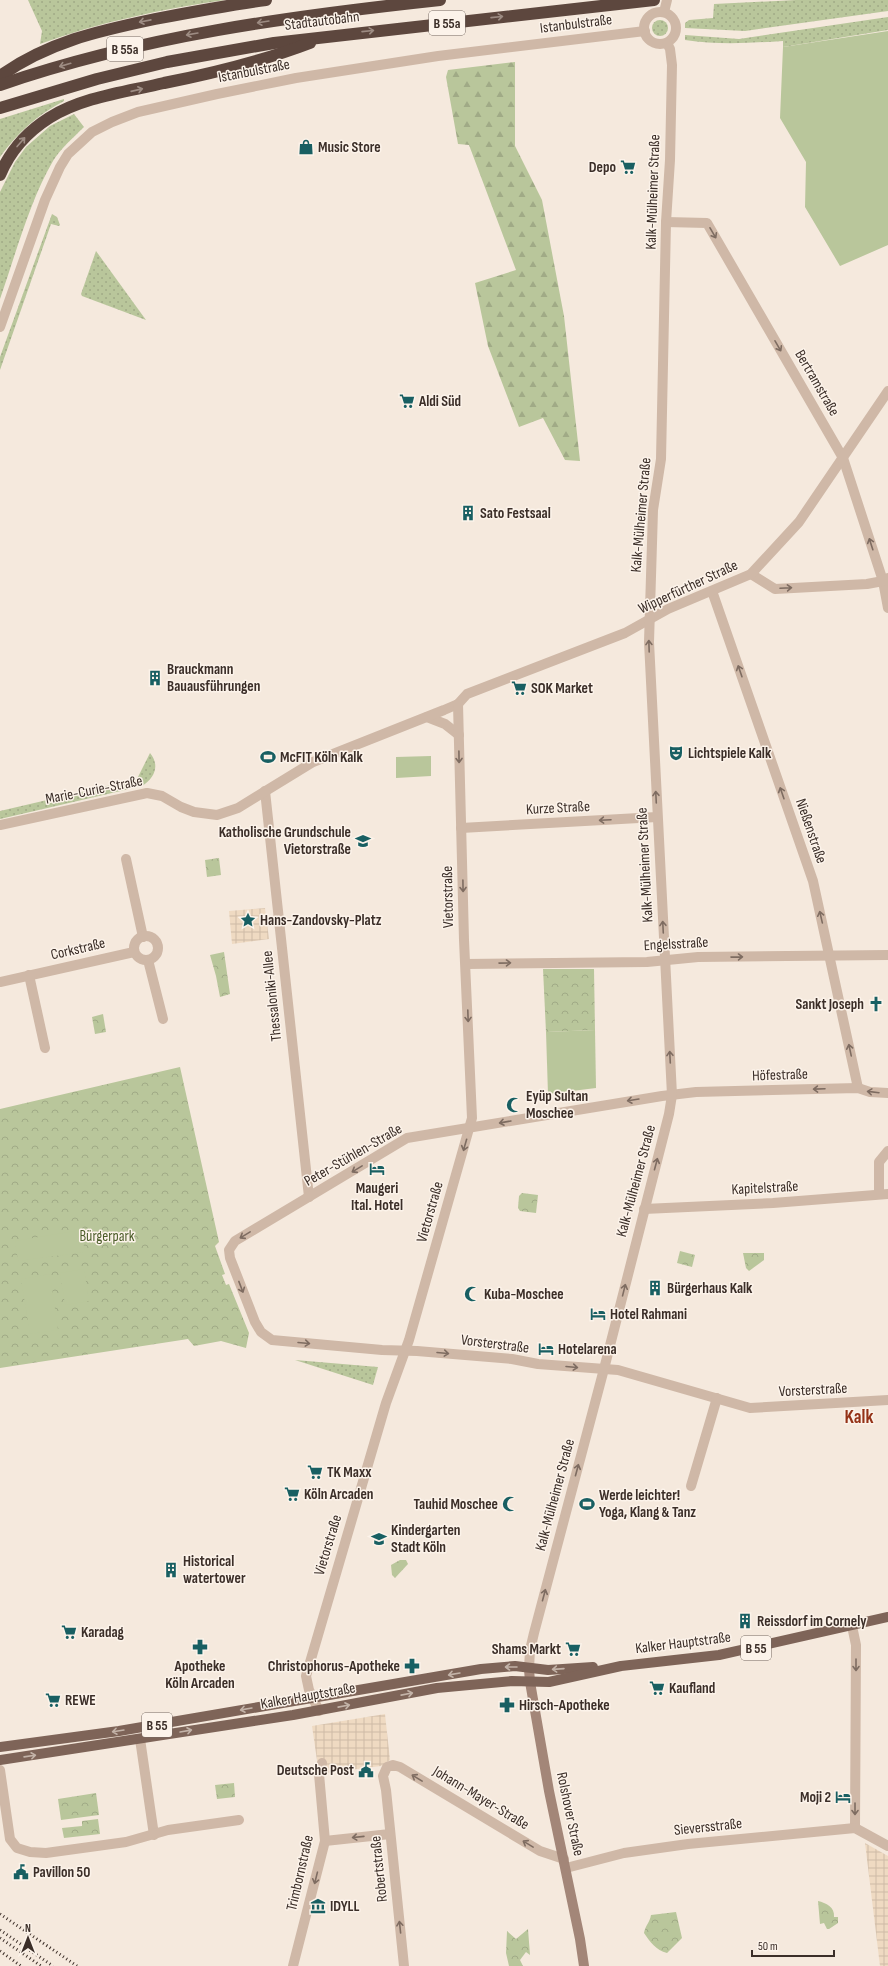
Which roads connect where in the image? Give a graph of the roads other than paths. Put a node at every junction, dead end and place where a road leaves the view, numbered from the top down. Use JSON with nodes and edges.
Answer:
{"nodes":[{"id":1,"x":266,"y":0,"type":"edge"},
{"id":2,"x":440,"y":0,"type":"edge"},
{"id":3,"x":654,"y":0,"type":"edge"},
{"id":4,"x":667,"y":0,"type":"edge"},
{"id":5,"x":664,"y":12,"type":"junction"},
{"id":6,"x":645,"y":31,"type":"junction"},
{"id":7,"x":330,"y":35,"type":"junction"},
{"id":8,"x":667,"y":43,"type":"junction"},
{"id":9,"x":0,"y":76,"type":"edge"},
{"id":10,"x":0,"y":85,"type":"edge"},
{"id":11,"x":0,"y":108,"type":"edge"},
{"id":12,"x":0,"y":174,"type":"edge"},
{"id":13,"x":666,"y":222,"type":"junction"},
{"id":14,"x":0,"y":327,"type":"edge"},
{"id":15,"x":888,"y":391,"type":"edge"},
{"id":16,"x":843,"y":458,"type":"junction"},
{"id":17,"x":751,"y":574,"type":"junction"},
{"id":18,"x":886,"y":579,"type":"edge"},
{"id":19,"x":712,"y":591,"type":"junction"},
{"id":20,"x":888,"y":608,"type":"edge"},
{"id":21,"x":650,"y":620,"type":"junction"},
{"id":22,"x":458,"y":704,"type":"junction"},
{"id":23,"x":427,"y":717,"type":"junction"},
{"id":24,"x":459,"y":735,"type":"junction"},
{"id":25,"x":265,"y":791,"type":"junction"},
{"id":26,"x":238,"y":808,"type":"joint"},
{"id":27,"x":657,"y":817,"type":"junction"},
{"id":28,"x":0,"y":825,"type":"edge"},
{"id":29,"x":461,"y":828,"type":"junction"},
{"id":30,"x":126,"y":858,"type":"dead end"},
{"id":31,"x":143,"y":937,"type":"junction"},
{"id":32,"x":134,"y":952,"type":"junction"},
{"id":33,"x":830,"y":955,"type":"junction"},
{"id":34,"x":888,"y":955,"type":"edge"},
{"id":35,"x":148,"y":960,"type":"junction"},
{"id":36,"x":665,"y":960,"type":"junction"},
{"id":37,"x":466,"y":964,"type":"junction"},
{"id":38,"x":29,"y":975,"type":"junction"},
{"id":39,"x":0,"y":982,"type":"edge"},
{"id":40,"x":163,"y":1019,"type":"dead end"},
{"id":41,"x":44,"y":1048,"type":"dead end"},
{"id":42,"x":858,"y":1088,"type":"junction"},
{"id":43,"x":888,"y":1092,"type":"edge"},
{"id":44,"x":672,"y":1096,"type":"junction"},
{"id":45,"x":470,"y":1128,"type":"junction"},
{"id":46,"x":888,"y":1152,"type":"edge"},
{"id":47,"x":884,"y":1194,"type":"edge"},
{"id":48,"x":309,"y":1197,"type":"junction"},
{"id":49,"x":644,"y":1209,"type":"junction"},
{"id":50,"x":266,"y":1337,"type":"joint"},
{"id":51,"x":404,"y":1350,"type":"junction"},
{"id":52,"x":604,"y":1369,"type":"junction"},
{"id":53,"x":717,"y":1398,"type":"junction"},
{"id":54,"x":888,"y":1400,"type":"edge"},
{"id":55,"x":691,"y":1486,"type":"dead end"},
{"id":56,"x":888,"y":1617,"type":"edge"},
{"id":57,"x":852,"y":1626,"type":"junction"},
{"id":58,"x":622,"y":1666,"type":"junction"},
{"id":59,"x":529,"y":1669,"type":"junction"},
{"id":60,"x":530,"y":1682,"type":"junction"},
{"id":61,"x":312,"y":1698,"type":"junction"},
{"id":62,"x":319,"y":1711,"type":"junction"},
{"id":63,"x":140,"y":1739,"type":"junction"},
{"id":64,"x":0,"y":1747,"type":"edge"},
{"id":65,"x":0,"y":1760,"type":"edge"},
{"id":66,"x":322,"y":1763,"type":"dead end"},
{"id":67,"x":0,"y":1770,"type":"edge"},
{"id":68,"x":384,"y":1770,"type":"joint"},
{"id":69,"x":239,"y":1820,"type":"dead end"},
{"id":70,"x":855,"y":1828,"type":"junction"},
{"id":71,"x":390,"y":1834,"type":"junction"},
{"id":72,"x":154,"y":1835,"type":"junction"},
{"id":73,"x":325,"y":1841,"type":"junction"},
{"id":74,"x":888,"y":1846,"type":"edge"},
{"id":75,"x":565,"y":1864,"type":"junction"},
{"id":76,"x":293,"y":1966,"type":"edge"},
{"id":77,"x":404,"y":1966,"type":"edge"},
{"id":78,"x":584,"y":1966,"type":"edge"}],
"edges":[{"from":1,"to":9,"type":"highway","one_way":true},
{"from":2,"to":10,"type":"highway","name":"Stadtautobahn","number":"B 55a","one_way":true},
{"from":7,"to":3,"type":"highway","name":"Stadtautobahn","number":"B 55a","one_way":true},
{"from":4,"to":5,"type":"street"},
{"from":5,"to":6,"type":"street"},
{"from":5,"to":8,"type":"street"},
{"from":6,"to":8,"type":"street"},
{"from":6,"to":14,"type":"street","name":"Istanbulstraße"},
{"from":7,"to":11,"type":"highway","name":"Stadtautobahn","number":"B 55a"},
{"from":12,"to":7,"type":"highway","one_way":true},
{"from":8,"to":13,"type":"street","name":"Kalk-Mülheimer Straße"},
{"from":13,"to":16,"type":"street","name":"Bertramstraße","one_way":true},
{"from":13,"to":21,"type":"street","name":"Kalk-Mülheimer Straße"},
{"from":15,"to":16,"type":"street","name":"Wipperfürther Straße"},
{"from":16,"to":17,"type":"street","name":"Wipperfürther Straße"},
{"from":18,"to":16,"type":"street","name":"Bertramstraße","one_way":true},
{"from":17,"to":18,"type":"street","one_way":true},
{"from":17,"to":19,"type":"street","name":"Wipperfürther Straße"},
{"from":18,"to":20,"type":"street","name":"Bertramstraße"},
{"from":19,"to":21,"type":"street","name":"Wipperfürther Straße"},
{"from":33,"to":19,"type":"street","name":"Nießenstraße","one_way":true},
{"from":21,"to":22,"type":"street","name":"Wipperfürther Straße"},
{"from":27,"to":21,"type":"street","name":"Kalk-Mülheimer Straße","one_way":true},
{"from":22,"to":23,"type":"street","name":"Wipperfürther Straße"},
{"from":22,"to":24,"type":"street","name":"Vietorstraße"},
{"from":23,"to":24,"type":"street"},
{"from":23,"to":25,"type":"street","name":"Wipperfürther Straße"},
{"from":24,"to":29,"type":"street","name":"Vietorstraße","one_way":true},
{"from":25,"to":26,"type":"street","name":"Wipperfürther Straße"},
{"from":25,"to":48,"type":"street","name":"Thessaloniki-Allee"},
{"from":26,"to":28,"type":"street","name":"Marie-Curie-Straße"},
{"from":27,"to":29,"type":"street","name":"Kurze Straße","one_way":true},
{"from":36,"to":27,"type":"street","name":"Kalk-Mülheimer Straße","one_way":true},
{"from":29,"to":37,"type":"street","name":"Vietorstraße","one_way":true},
{"from":30,"to":31,"type":"street"},
{"from":31,"to":32,"type":"street"},
{"from":31,"to":35,"type":"street"},
{"from":32,"to":35,"type":"street"},
{"from":32,"to":38,"type":"street","name":"Corkstraße"},
{"from":33,"to":34,"type":"street","name":"Engelsstraße"},
{"from":36,"to":33,"type":"street","name":"Engelsstraße","one_way":true},
{"from":42,"to":33,"type":"street","name":"Nießenstraße","one_way":true},
{"from":35,"to":40,"type":"street"},
{"from":37,"to":36,"type":"street","name":"Engelsstraße","one_way":true},
{"from":44,"to":36,"type":"street","name":"Kalk-Mülheimer Straße","one_way":true},
{"from":37,"to":45,"type":"street","name":"Vietorstraße","one_way":true},
{"from":38,"to":39,"type":"street","name":"Corkstraße"},
{"from":38,"to":41,"type":"street"},
{"from":43,"to":42,"type":"street","name":"Höfestraße","one_way":true},
{"from":42,"to":44,"type":"street","name":"Höfestraße","one_way":true},
{"from":44,"to":45,"type":"street","name":"Peter-Stühlen-Straße","one_way":true},
{"from":49,"to":44,"type":"street","name":"Kalk-Mülheimer Straße","one_way":true},
{"from":45,"to":48,"type":"street","name":"Peter-Stühlen-Straße","one_way":true},
{"from":45,"to":51,"type":"street","name":"Vietorstraße","one_way":true},
{"from":46,"to":47,"type":"street"},
{"from":47,"to":49,"type":"street","name":"Kapitelstraße"},
{"from":48,"to":50,"type":"street","name":"Peter-Stühlen-Straße","one_way":true},
{"from":52,"to":49,"type":"street","name":"Kalk-Mülheimer Straße","one_way":true},
{"from":50,"to":51,"type":"street","name":"Vorsterstraße","one_way":true},
{"from":51,"to":52,"type":"street","name":"Vorsterstraße","one_way":true},
{"from":51,"to":61,"type":"street","name":"Vietorstraße"},
{"from":52,"to":53,"type":"street","name":"Vorsterstraße"},
{"from":59,"to":52,"type":"street","name":"Kalk-Mülheimer Straße","one_way":true},
{"from":53,"to":54,"type":"street","name":"Vorsterstraße"},
{"from":53,"to":55,"type":"street"},
{"from":56,"to":57,"type":"main road","name":"Kalker Hauptstraße","number":"B 55"},
{"from":57,"to":58,"type":"main road","name":"Kalker Hauptstraße","number":"B 55"},
{"from":57,"to":70,"type":"street","one_way":true},
{"from":58,"to":59,"type":"main road","name":"Kalker Hauptstraße","number":"B 55","one_way":true},
{"from":58,"to":60,"type":"main road","name":"Kalker Hauptstraße","number":"B 55"},
{"from":59,"to":60,"type":"street","name":"Rolshover Straße"},
{"from":59,"to":61,"type":"main road","name":"Kalker Hauptstraße","number":"B 55","one_way":true},
{"from":62,"to":60,"type":"main road","name":"Kalker Hauptstraße","number":"B 55","one_way":true},
{"from":60,"to":75,"type":"street","name":"Rolshover Straße"},
{"from":61,"to":62,"type":"street","name":"Vietorstraße"},
{"from":61,"to":64,"type":"main road","name":"Kalker Hauptstraße","number":"B 55","one_way":true},
{"from":63,"to":62,"type":"main road","name":"Kalker Hauptstraße","number":"B 55","one_way":true},
{"from":65,"to":63,"type":"main road","name":"Kalker Hauptstraße","number":"B 55","one_way":true},
{"from":63,"to":72,"type":"street"},
{"from":66,"to":73,"type":"street","name":"Trimbornstraße"},
{"from":67,"to":72,"type":"street"},
{"from":68,"to":71,"type":"street","name":"Robertstraße"},
{"from":75,"to":68,"type":"street","name":"Johann-Mayer-Straße","one_way":true},
{"from":69,"to":72,"type":"street"},
{"from":70,"to":74,"type":"street"},
{"from":70,"to":75,"type":"street","name":"Sieversstraße"},
{"from":71,"to":73,"type":"street","one_way":true},
{"from":77,"to":71,"type":"street","name":"Robertstraße","one_way":true},
{"from":73,"to":76,"type":"street","name":"Trimbornstraße","one_way":true},
{"from":75,"to":78,"type":"street","name":"Rolshover Straße"}]}
